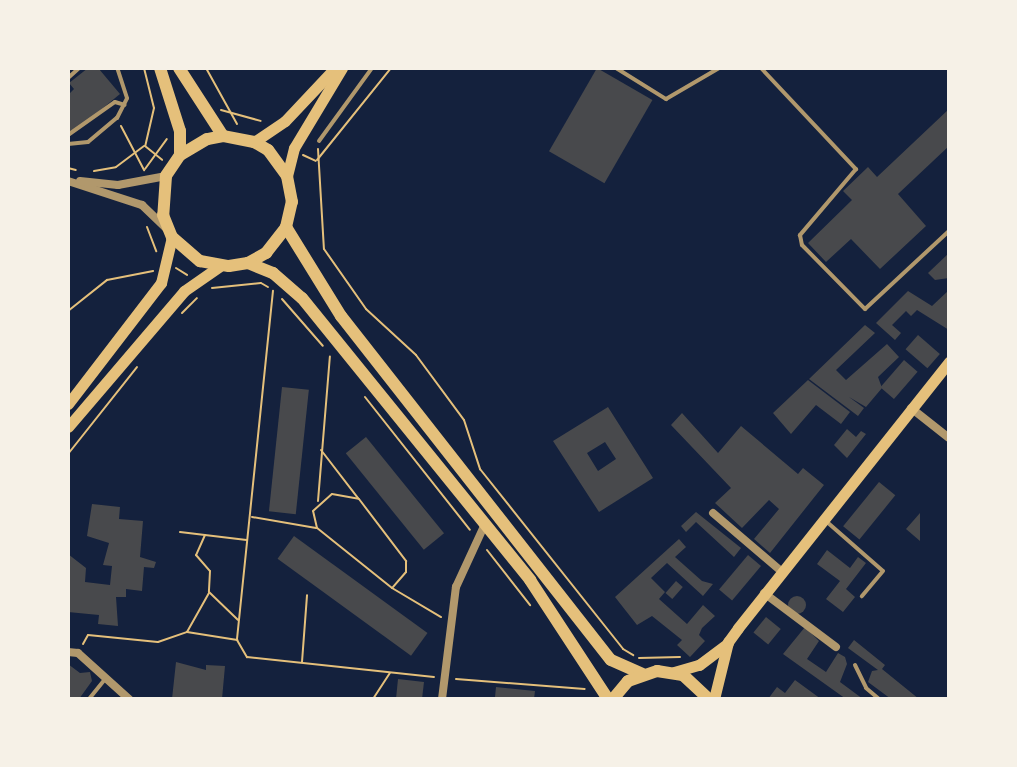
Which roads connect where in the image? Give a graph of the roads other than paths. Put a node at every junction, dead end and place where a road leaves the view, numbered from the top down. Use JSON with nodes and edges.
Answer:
{"nodes":[{"id":1,"x":79,"y":68,"type":"edge"},
{"id":2,"x":117,"y":68,"type":"edge"},
{"id":3,"x":160,"y":68,"type":"edge"},
{"id":4,"x":179,"y":68,"type":"edge"},
{"id":5,"x":335,"y":68,"type":"edge"},
{"id":6,"x":342,"y":68,"type":"edge"},
{"id":7,"x":372,"y":68,"type":"edge"},
{"id":8,"x":616,"y":68,"type":"edge"},
{"id":9,"x":719,"y":68,"type":"edge"},
{"id":10,"x":761,"y":68,"type":"edge"},
{"id":11,"x":68,"y":81,"type":"edge"},
{"id":12,"x":68,"y":90,"type":"edge"},
{"id":13,"x":125,"y":105,"type":"junction"},
{"id":14,"x":68,"y":135,"type":"edge"},
{"id":15,"x":223,"y":136,"type":"junction"},
{"id":16,"x":319,"y":141,"type":"road end"},
{"id":17,"x":254,"y":142,"type":"junction"},
{"id":18,"x":68,"y":144,"type":"edge"},
{"id":19,"x":180,"y":155,"type":"junction"},
{"id":20,"x":168,"y":171,"type":"junction"},
{"id":21,"x":287,"y":176,"type":"junction"},
{"id":22,"x":68,"y":180,"type":"edge"},
{"id":23,"x":286,"y":227,"type":"junction"},
{"id":24,"x":949,"y":231,"type":"edge"},
{"id":25,"x":170,"y":233,"type":"junction"},
{"id":26,"x":248,"y":263,"type":"junction"},
{"id":27,"x":220,"y":266,"type":"junction"},
{"id":28,"x":949,"y":362,"type":"edge"},
{"id":29,"x":68,"y":404,"type":"edge"},
{"id":30,"x":911,"y":408,"type":"junction"},
{"id":31,"x":68,"y":427,"type":"edge"},
{"id":32,"x":949,"y":438,"type":"edge"},
{"id":33,"x":713,"y":513,"type":"dead end"},
{"id":34,"x":822,"y":518,"type":"junction"},
{"id":35,"x":485,"y":524,"type":"junction"},
{"id":36,"x":781,"y":571,"type":"junction"},
{"id":37,"x":764,"y":593,"type":"junction"},
{"id":38,"x":862,"y":596,"type":"dead end"},
{"id":39,"x":728,"y":642,"type":"junction"},
{"id":40,"x":836,"y":647,"type":"dead end"},
{"id":41,"x":73,"y":652,"type":"edge"},
{"id":42,"x":855,"y":665,"type":"dead end"},
{"id":43,"x":672,"y":672,"type":"junction"},
{"id":44,"x":642,"y":674,"type":"junction"},
{"id":45,"x":105,"y":679,"type":"junction"},
{"id":46,"x":89,"y":699,"type":"edge"},
{"id":47,"x":129,"y":699,"type":"edge"},
{"id":48,"x":442,"y":699,"type":"edge"},
{"id":49,"x":610,"y":699,"type":"edge"},
{"id":50,"x":712,"y":699,"type":"edge"},
{"id":51,"x":879,"y":699,"type":"edge"}],
"edges":[{"from":1,"to":11,"type":"lane"},
{"from":2,"to":13,"type":"lane"},
{"from":3,"to":19,"type":"main road"},
{"from":4,"to":15,"type":"main road"},
{"from":5,"to":17,"type":"main road"},
{"from":6,"to":21,"type":"main road"},
{"from":7,"to":16,"type":"lane"},
{"from":8,"to":9,"type":"lane"},
{"from":10,"to":24,"type":"lane"},
{"from":11,"to":12,"type":"lane"},
{"from":13,"to":14,"type":"lane"},
{"from":13,"to":18,"type":"lane"},
{"from":15,"to":17,"type":"main road"},
{"from":15,"to":19,"type":"main road"},
{"from":17,"to":21,"type":"main road"},
{"from":19,"to":20,"type":"main road"},
{"from":20,"to":22,"type":"street"},
{"from":20,"to":25,"type":"main road"},
{"from":21,"to":23,"type":"main road"},
{"from":22,"to":25,"type":"street"},
{"from":23,"to":26,"type":"main road"},
{"from":23,"to":44,"type":"main road"},
{"from":25,"to":27,"type":"main road"},
{"from":25,"to":29,"type":"main road"},
{"from":26,"to":27,"type":"main road"},
{"from":26,"to":35,"type":"main road"},
{"from":27,"to":31,"type":"main road"},
{"from":28,"to":30,"type":"main road"},
{"from":30,"to":32,"type":"street"},
{"from":30,"to":34,"type":"main road"},
{"from":33,"to":36,"type":"street"},
{"from":34,"to":36,"type":"main road"},
{"from":34,"to":38,"type":"lane"},
{"from":35,"to":48,"type":"street"},
{"from":35,"to":49,"type":"main road"},
{"from":36,"to":37,"type":"main road"},
{"from":37,"to":39,"type":"main road"},
{"from":37,"to":40,"type":"street"},
{"from":39,"to":43,"type":"main road"},
{"from":39,"to":50,"type":"main road"},
{"from":41,"to":45,"type":"street"},
{"from":42,"to":51,"type":"lane"},
{"from":43,"to":44,"type":"main road"},
{"from":43,"to":50,"type":"main road"},
{"from":44,"to":49,"type":"main road"},
{"from":45,"to":46,"type":"lane"},
{"from":45,"to":47,"type":"street"}]}
